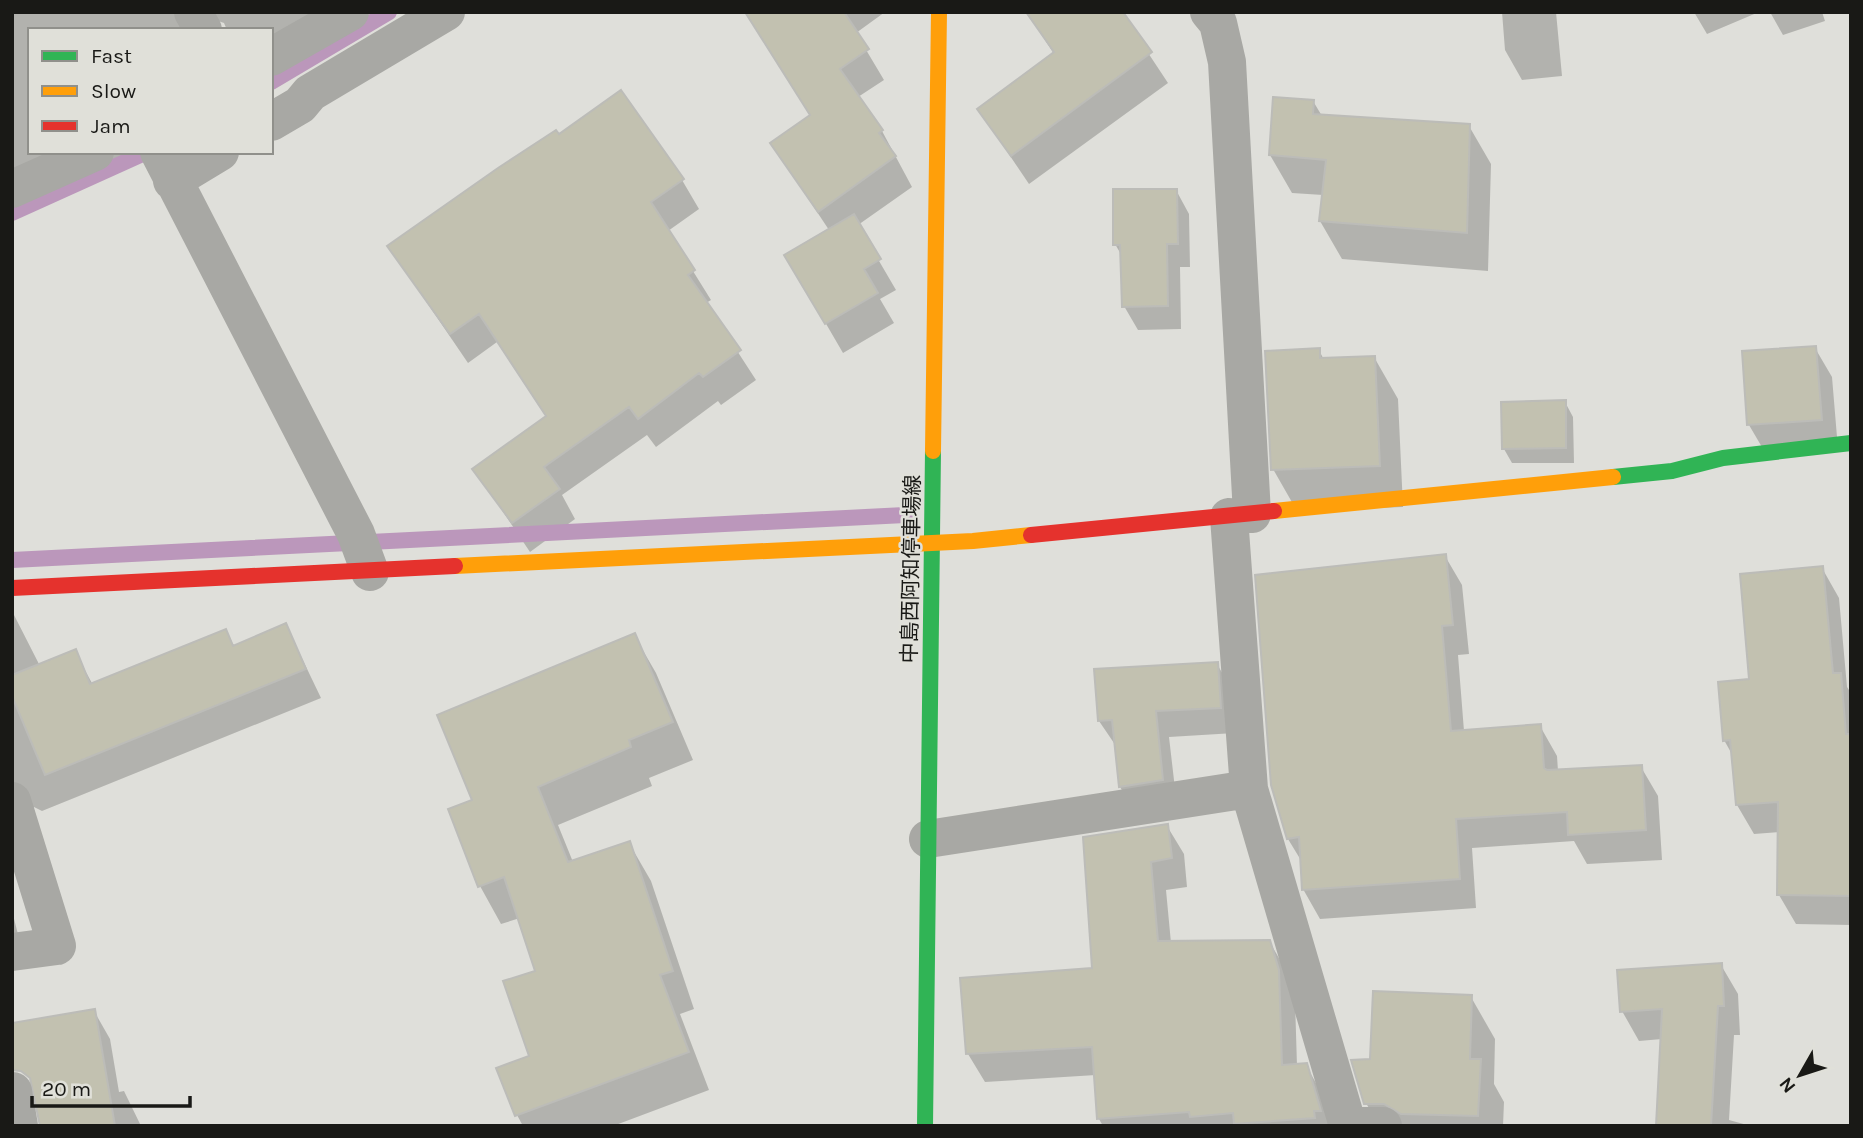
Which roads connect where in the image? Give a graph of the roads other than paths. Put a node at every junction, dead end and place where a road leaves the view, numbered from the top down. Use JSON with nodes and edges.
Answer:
{"nodes":[{"id":1,"x":193,"y":12,"type":"edge"},
{"id":2,"x":350,"y":12,"type":"edge"},
{"id":3,"x":446,"y":12,"type":"edge"},
{"id":4,"x":939,"y":12,"type":"edge"},
{"id":5,"x":1209,"y":12,"type":"edge"},
{"id":6,"x":202,"y":28,"type":"edge"},
{"id":7,"x":273,"y":56,"type":"edge"},
{"id":8,"x":273,"y":121,"type":"edge"},
{"id":9,"x":91,"y":154,"type":"edge"},
{"id":10,"x":210,"y":154,"type":"edge"},
{"id":11,"x":164,"y":163,"type":"edge"},
{"id":12,"x":12,"y":189,"type":"edge"},
{"id":13,"x":1851,"y":443,"type":"edge"},
{"id":14,"x":1246,"y":501,"type":"junction"},
{"id":15,"x":933,"y":542,"type":"junction"},
{"id":16,"x":363,"y":554,"type":"junction"},
{"id":17,"x":12,"y":588,"type":"edge"},
{"id":18,"x":1249,"y":789,"type":"junction"},
{"id":19,"x":12,"y":801,"type":"edge"},
{"id":20,"x":928,"y":839,"type":"junction"},
{"id":21,"x":12,"y":952,"type":"edge"},
{"id":22,"x":13,"y":1091,"type":"edge"},
{"id":23,"x":19,"y":1126,"type":"edge"},
{"id":24,"x":925,"y":1126,"type":"edge"},
{"id":25,"x":1348,"y":1126,"type":"edge"},
{"id":26,"x":1355,"y":1126,"type":"edge"},
{"id":27,"x":1383,"y":1126,"type":"edge"}],
"edges":[{"from":1,"to":6,"type":"street"},
{"from":2,"to":7,"type":"street"},
{"from":3,"to":8,"type":"street"},
{"from":4,"to":15,"type":"street","name":"中島西阿知停車場線"},
{"from":5,"to":14,"type":"street"},
{"from":9,"to":12,"type":"street"},
{"from":10,"to":11,"type":"street"},
{"from":11,"to":16,"type":"street"},
{"from":13,"to":14,"type":"street"},
{"from":14,"to":15,"type":"street"},
{"from":14,"to":18,"type":"street"},
{"from":15,"to":16,"type":"street"},
{"from":15,"to":20,"type":"street","name":"中島西阿知停車場線"},
{"from":16,"to":17,"type":"street"},
{"from":18,"to":20,"type":"street"},
{"from":18,"to":25,"type":"street"},
{"from":19,"to":21,"type":"street"},
{"from":20,"to":24,"type":"street","name":"中島西阿知停車場線"},
{"from":22,"to":23,"type":"street"},
{"from":26,"to":27,"type":"street"}]}
